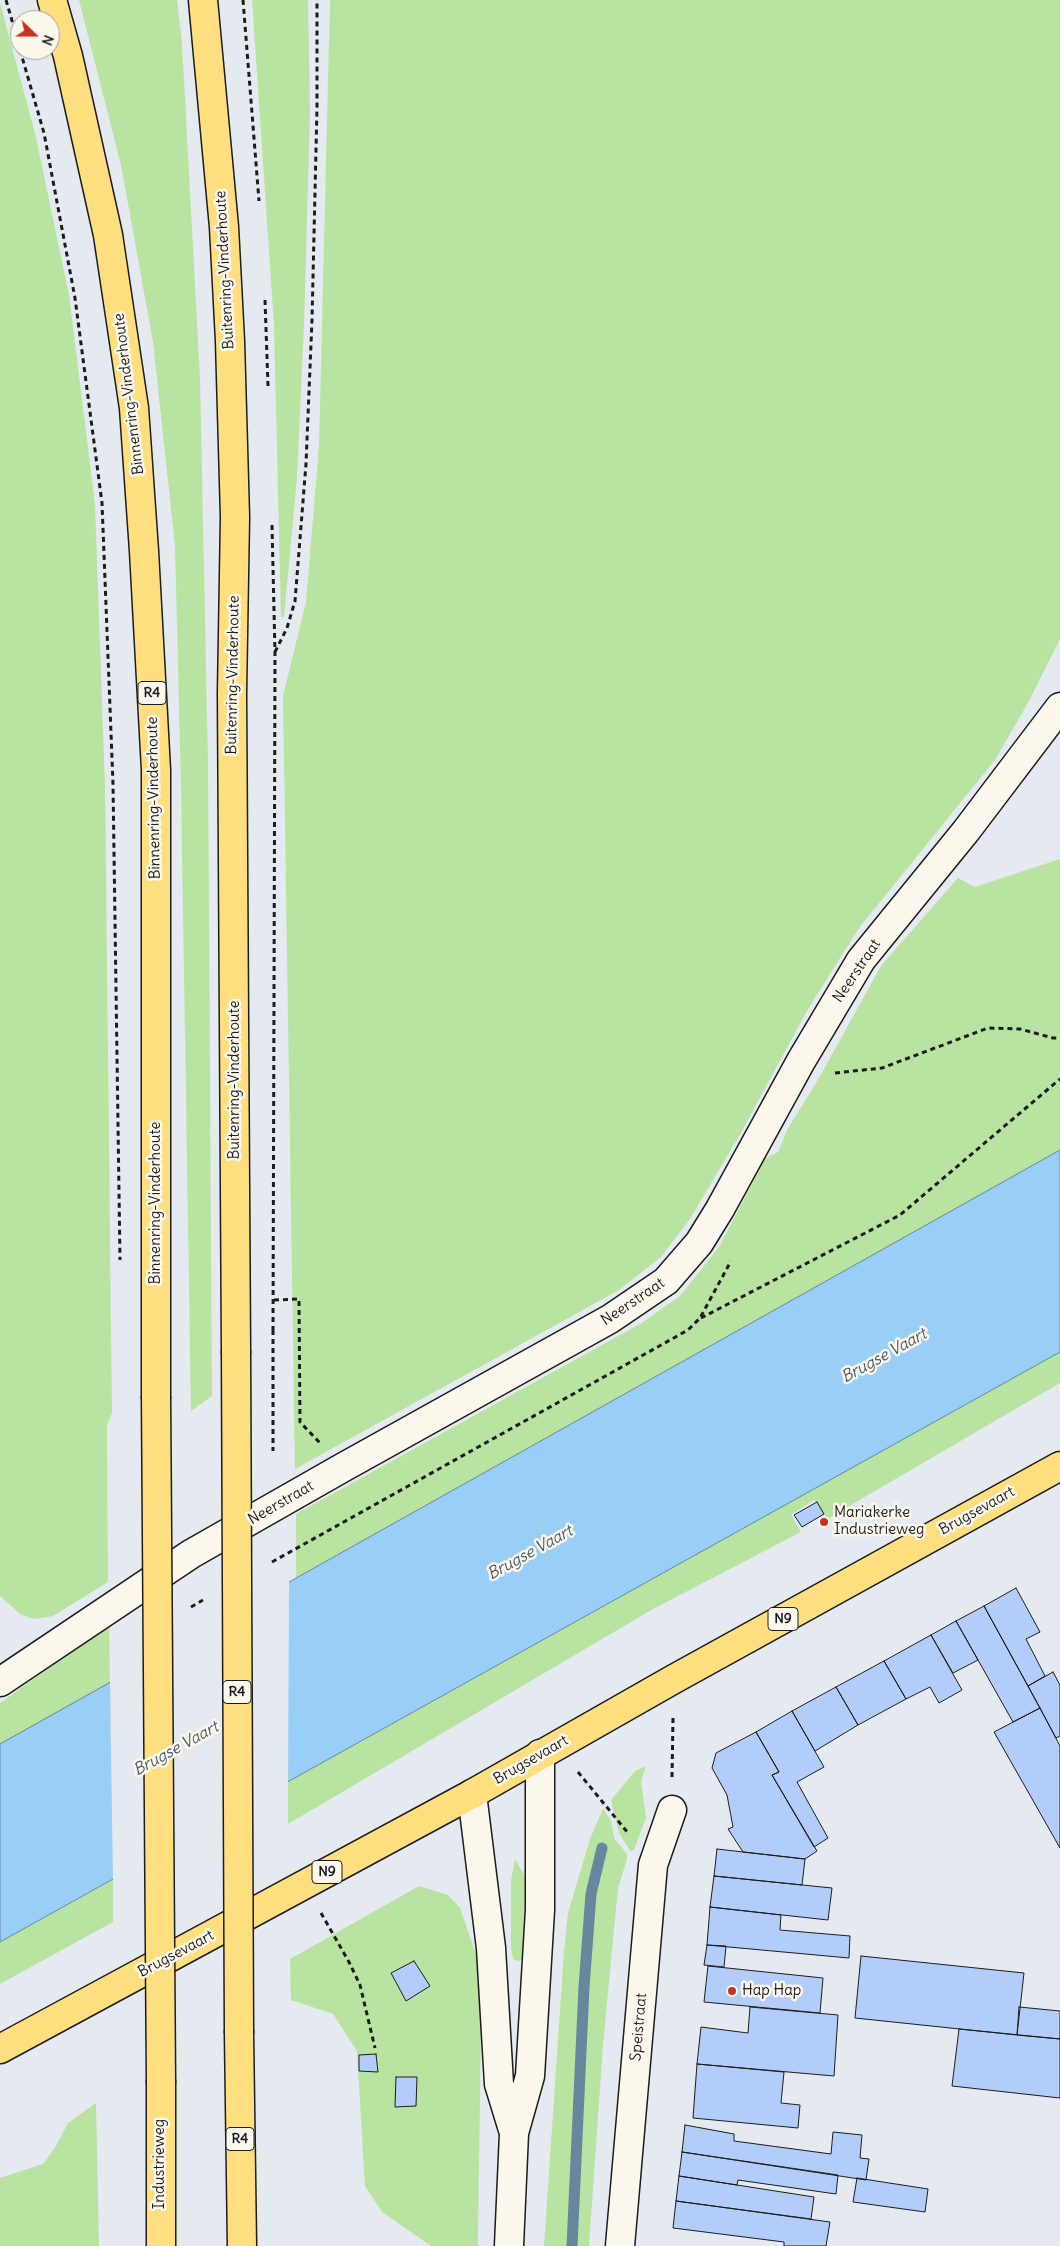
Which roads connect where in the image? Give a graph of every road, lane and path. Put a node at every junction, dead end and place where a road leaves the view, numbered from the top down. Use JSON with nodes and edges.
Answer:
{"nodes":[{"id":1,"x":6,"y":0,"type":"edge"},
{"id":2,"x":52,"y":0,"type":"edge"},
{"id":3,"x":203,"y":0,"type":"edge"},
{"id":4,"x":317,"y":0,"type":"edge"},
{"id":5,"x":10,"y":14,"type":"edge"},
{"id":6,"x":23,"y":60,"type":"edge"},
{"id":7,"x":1060,"y":707,"type":"edge"},
{"id":8,"x":1060,"y":1038,"type":"edge"},
{"id":9,"x":801,"y":1061,"type":"junction"},
{"id":10,"x":1060,"y":1079,"type":"edge"},
{"id":11,"x":119,"y":1257,"type":"dead end"},
{"id":12,"x":274,"y":1300,"type":"junction"},
{"id":13,"x":700,"y":1318,"type":"dead end"},
{"id":14,"x":273,"y":1330,"type":"dead end"},
{"id":15,"x":300,"y":1422,"type":"dead end"},
{"id":16,"x":1060,"y":1466,"type":"edge"},
{"id":17,"x":2,"y":1675,"type":"edge"},
{"id":18,"x":674,"y":1678,"type":"junction"},
{"id":19,"x":547,"y":1750,"type":"junction"},
{"id":20,"x":472,"y":1794,"type":"junction"},
{"id":21,"x":672,"y":1810,"type":"joint"},
{"id":22,"x":653,"y":1865,"type":"junction"},
{"id":23,"x":304,"y":1884,"type":"junction"},
{"id":24,"x":375,"y":2048,"type":"dead end"},
{"id":25,"x":0,"y":2049,"type":"edge"},
{"id":26,"x":161,"y":2083,"type":"joint"},
{"id":27,"x":514,"y":2133,"type":"junction"},
{"id":28,"x":161,"y":2246,"type":"edge"},
{"id":29,"x":242,"y":2246,"type":"edge"},
{"id":30,"x":509,"y":2246,"type":"edge"},
{"id":31,"x":620,"y":2246,"type":"edge"}],
"edges":[{"from":1,"to":5,"type":"path"},
{"from":2,"to":26,"type":"main road","name":"Binnenring-Vinderhoute","number":"R4","bridge":true},
{"from":3,"to":29,"type":"main road","name":"Buitenring-Vinderhoute","number":"R4","bridge":true},
{"from":4,"to":12,"type":"path"},
{"from":6,"to":11,"type":"path"},
{"from":7,"to":9,"type":"street","name":"Neerstraat"},
{"from":8,"to":9,"type":"path"},
{"from":9,"to":17,"type":"street","name":"Neerstraat"},
{"from":10,"to":13,"type":"path"},
{"from":12,"to":14,"type":"path"},
{"from":12,"to":15,"type":"path"},
{"from":16,"to":18,"type":"main road","name":"Brugsevaart","number":"N9"},
{"from":18,"to":19,"type":"main road","name":"Brugsevaart","number":"N9"},
{"from":18,"to":21,"type":"path"},
{"from":19,"to":20,"type":"main road","name":"Brugsevaart","number":"N9"},
{"from":19,"to":22,"type":"path"},
{"from":19,"to":27,"type":"street"},
{"from":20,"to":23,"type":"main road","name":"Brugsevaart","number":"N9"},
{"from":20,"to":27,"type":"street"},
{"from":21,"to":22,"type":"street","name":"Speistraat"},
{"from":22,"to":31,"type":"street","name":"Speistraat"},
{"from":23,"to":24,"type":"path"},
{"from":23,"to":25,"type":"main road","name":"Brugsevaart","number":"N9"},
{"from":26,"to":28,"type":"main road","name":"Industrieweg","number":"R4"},
{"from":27,"to":30,"type":"street"}]}
